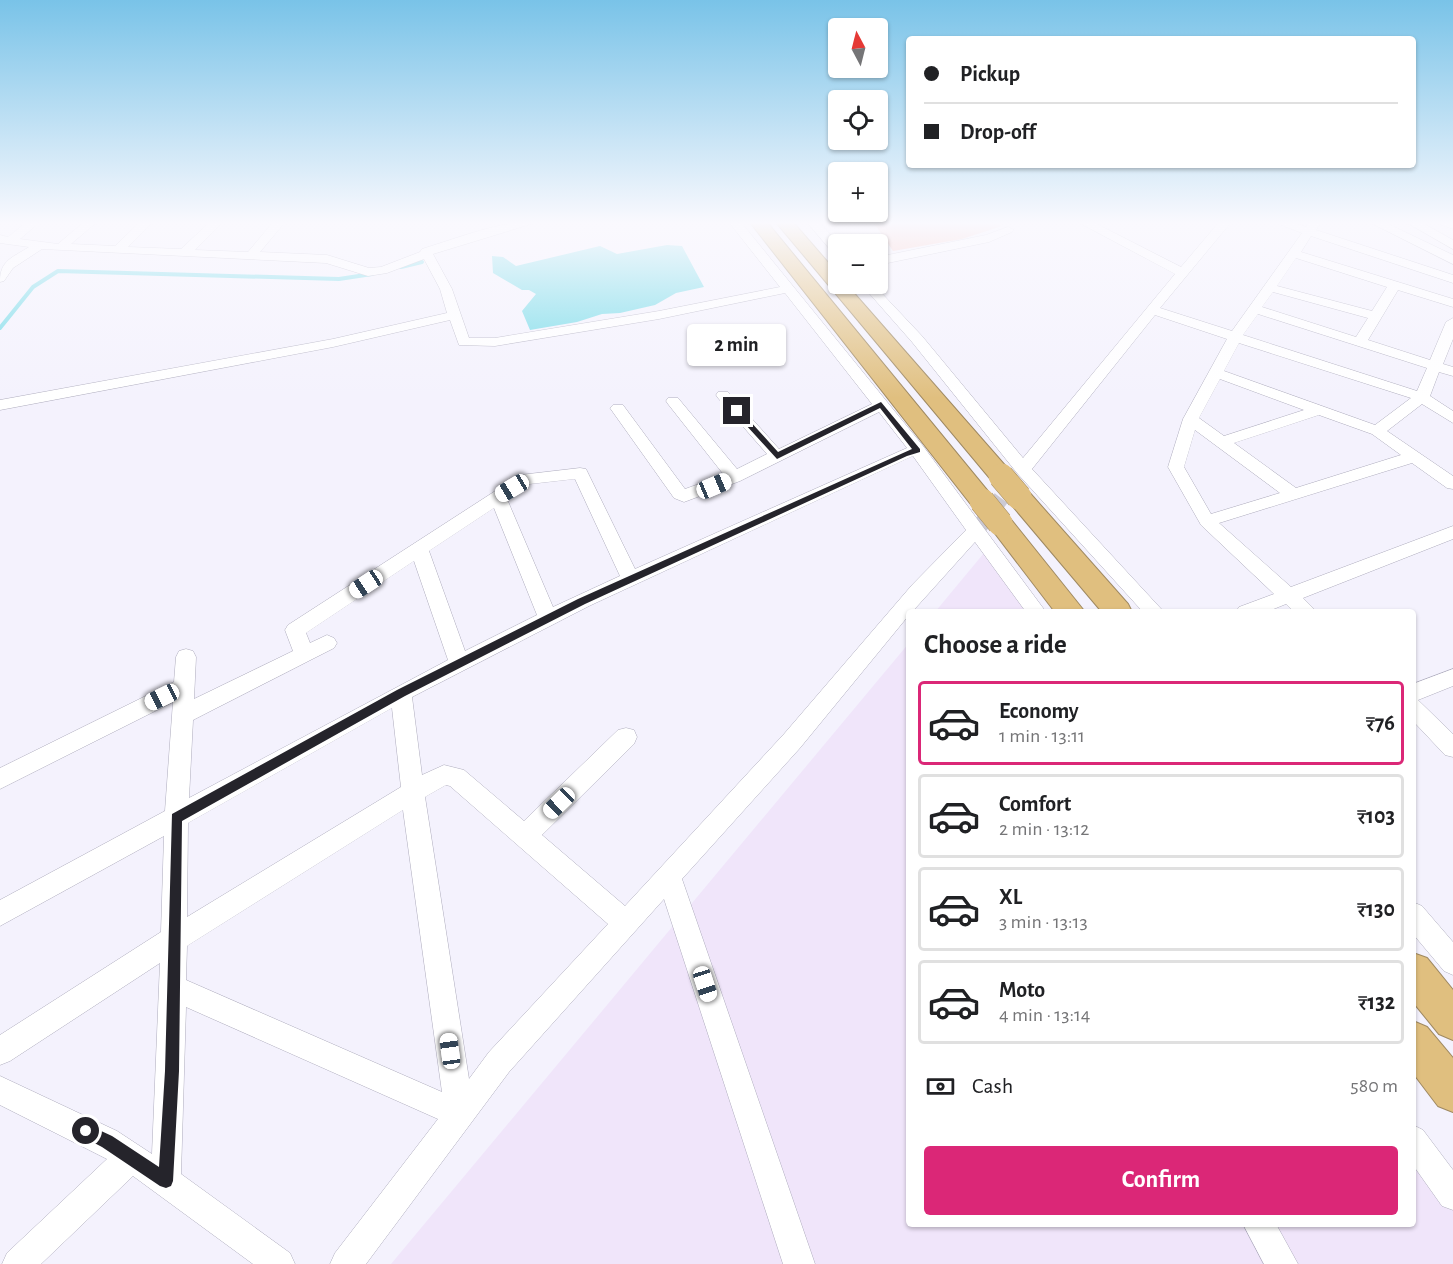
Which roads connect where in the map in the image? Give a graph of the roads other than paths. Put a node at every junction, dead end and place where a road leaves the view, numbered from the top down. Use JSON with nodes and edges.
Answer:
{"nodes":[{"id":1,"x":441,"y":280,"type":"edge"},
{"id":2,"x":781,"y":280,"type":"edge"},
{"id":3,"x":804,"y":280,"type":"edge"},
{"id":4,"x":837,"y":280,"type":"edge"},
{"id":5,"x":1176,"y":280,"type":"edge"},
{"id":6,"x":1277,"y":280,"type":"edge"},
{"id":7,"x":1382,"y":280,"type":"edge"},
{"id":8,"x":1395,"y":284,"type":"junction"},
{"id":9,"x":1271,"y":288,"type":"junction"},
{"id":10,"x":788,"y":289,"type":"junction"},
{"id":11,"x":876,"y":294,"type":"edge"},
{"id":12,"x":1453,"y":303,"type":"edge"},
{"id":13,"x":1255,"y":309,"type":"junction"},
{"id":14,"x":1152,"y":310,"type":"junction"},
{"id":15,"x":455,"y":315,"type":"junction"},
{"id":16,"x":1376,"y":316,"type":"junction"},
{"id":17,"x":1453,"y":322,"type":"edge"},
{"id":18,"x":1235,"y":337,"type":"junction"},
{"id":19,"x":1360,"y":342,"type":"junction"},
{"id":20,"x":1435,"y":366,"type":"junction"},
{"id":21,"x":1453,"y":372,"type":"edge"},
{"id":22,"x":1216,"y":374,"type":"junction"},
{"id":23,"x":723,"y":395,"type":"dead end"},
{"id":24,"x":1422,"y":397,"type":"junction"},
{"id":25,"x":673,"y":401,"type":"dead end"},
{"id":26,"x":0,"y":405,"type":"edge"},
{"id":27,"x":881,"y":405,"type":"junction"},
{"id":28,"x":618,"y":408,"type":"dead end"},
{"id":29,"x":1319,"y":410,"type":"junction"},
{"id":30,"x":1453,"y":418,"type":"edge"},
{"id":31,"x":1191,"y":419,"type":"junction"},
{"id":32,"x":1377,"y":431,"type":"junction"},
{"id":33,"x":1222,"y":442,"type":"junction"},
{"id":34,"x":917,"y":450,"type":"junction"},
{"id":35,"x":777,"y":456,"type":"junction"},
{"id":36,"x":1414,"y":457,"type":"junction"},
{"id":37,"x":1012,"y":472,"type":"junction"},
{"id":38,"x":734,"y":477,"type":"junction"},
{"id":39,"x":1453,"y":484,"type":"edge"},
{"id":40,"x":1293,"y":494,"type":"junction"},
{"id":41,"x":498,"y":497,"type":"junction"},
{"id":42,"x":1207,"y":520,"type":"junction"},
{"id":43,"x":988,"y":526,"type":"junction"},
{"id":44,"x":1453,"y":532,"type":"edge"},
{"id":45,"x":418,"y":549,"type":"junction"},
{"id":46,"x":631,"y":579,"type":"junction"},
{"id":47,"x":1288,"y":596,"type":"junction"},
{"id":48,"x":910,"y":609,"type":"edge"},
{"id":49,"x":1034,"y":609,"type":"edge"},
{"id":50,"x":1068,"y":609,"type":"edge"},
{"id":51,"x":1115,"y":609,"type":"edge"},
{"id":52,"x":1151,"y":609,"type":"edge"},
{"id":53,"x":1254,"y":609,"type":"edge"},
{"id":54,"x":1303,"y":609,"type":"edge"},
{"id":55,"x":906,"y":613,"type":"edge"},
{"id":56,"x":548,"y":619,"type":"junction"},
{"id":57,"x":327,"y":643,"type":"dead end"},
{"id":58,"x":304,"y":654,"type":"junction"},
{"id":59,"x":186,"y":657,"type":"dead end"},
{"id":60,"x":459,"y":664,"type":"junction"},
{"id":61,"x":1453,"y":677,"type":"edge"},
{"id":62,"x":184,"y":687,"type":"junction"},
{"id":63,"x":1416,"y":692,"type":"edge"},
{"id":64,"x":401,"y":693,"type":"junction"},
{"id":65,"x":1416,"y":710,"type":"edge"},
{"id":66,"x":182,"y":715,"type":"junction"},
{"id":67,"x":626,"y":737,"type":"dead end"},
{"id":68,"x":1453,"y":748,"type":"edge"},
{"id":69,"x":0,"y":779,"type":"edge"},
{"id":70,"x":414,"y":791,"type":"junction"},
{"id":71,"x":176,"y":818,"type":"junction"},
{"id":72,"x":525,"y":836,"type":"junction"},
{"id":73,"x":669,"y":876,"type":"junction"},
{"id":74,"x":0,"y":914,"type":"edge"},
{"id":75,"x":1416,"y":919,"type":"edge"},
{"id":76,"x":626,"y":923,"type":"junction"},
{"id":77,"x":174,"y":939,"type":"junction"},
{"id":78,"x":1453,"y":963,"type":"edge"},
{"id":79,"x":1416,"y":976,"type":"edge"},
{"id":80,"x":173,"y":988,"type":"junction"},
{"id":81,"x":1453,"y":1020,"type":"edge"},
{"id":82,"x":1416,"y":1045,"type":"edge"},
{"id":83,"x":0,"y":1051,"type":"edge"},
{"id":84,"x":1,"y":1091,"type":"edge"},
{"id":85,"x":1453,"y":1091,"type":"edge"},
{"id":86,"x":460,"y":1114,"type":"junction"},
{"id":87,"x":1416,"y":1144,"type":"edge"},
{"id":88,"x":130,"y":1157,"type":"junction"},
{"id":89,"x":166,"y":1181,"type":"junction"},
{"id":90,"x":1453,"y":1195,"type":"edge"},
{"id":91,"x":1261,"y":1227,"type":"edge"},
{"id":92,"x":18,"y":1264,"type":"edge"},
{"id":93,"x":279,"y":1264,"type":"edge"},
{"id":94,"x":346,"y":1264,"type":"edge"},
{"id":95,"x":799,"y":1264,"type":"edge"},
{"id":96,"x":1282,"y":1264,"type":"edge"}],
"edges":[{"from":1,"to":15,"type":"street"},
{"from":2,"to":10,"type":"street"},
{"from":3,"to":43,"type":"highway","bridge":true},
{"from":4,"to":37,"type":"highway"},
{"from":5,"to":14,"type":"street"},
{"from":6,"to":9,"type":"street"},
{"from":7,"to":8,"type":"street"},
{"from":8,"to":12,"type":"street"},
{"from":8,"to":16,"type":"street"},
{"from":9,"to":13,"type":"street"},
{"from":9,"to":16,"type":"street"},
{"from":10,"to":15,"type":"street"},
{"from":10,"to":27,"type":"street"},
{"from":11,"to":37,"type":"street"},
{"from":13,"to":18,"type":"street"},
{"from":13,"to":19,"type":"street"},
{"from":14,"to":18,"type":"street"},
{"from":14,"to":37,"type":"street"},
{"from":15,"to":26,"type":"street"},
{"from":16,"to":19,"type":"street"},
{"from":17,"to":20,"type":"street"},
{"from":18,"to":22,"type":"street"},
{"from":18,"to":24,"type":"street"},
{"from":19,"to":20,"type":"street"},
{"from":20,"to":21,"type":"street"},
{"from":20,"to":24,"type":"street"},
{"from":22,"to":29,"type":"street"},
{"from":22,"to":31,"type":"street"},
{"from":23,"to":35,"type":"street"},
{"from":24,"to":30,"type":"street"},
{"from":24,"to":32,"type":"street"},
{"from":25,"to":38,"type":"street"},
{"from":27,"to":34,"type":"street"},
{"from":27,"to":35,"type":"street"},
{"from":28,"to":38,"type":"street"},
{"from":29,"to":32,"type":"street"},
{"from":29,"to":33,"type":"street"},
{"from":31,"to":33,"type":"street"},
{"from":31,"to":42,"type":"street"},
{"from":32,"to":36,"type":"street"},
{"from":33,"to":40,"type":"street"},
{"from":34,"to":43,"type":"street"},
{"from":34,"to":46,"type":"street"},
{"from":35,"to":38,"type":"street"},
{"from":36,"to":39,"type":"street"},
{"from":36,"to":40,"type":"street"},
{"from":37,"to":51,"type":"highway","bridge":true},
{"from":37,"to":52,"type":"street"},
{"from":40,"to":42,"type":"street"},
{"from":41,"to":45,"type":"street"},
{"from":41,"to":46,"type":"street"},
{"from":41,"to":56,"type":"street"},
{"from":42,"to":47,"type":"street"},
{"from":43,"to":48,"type":"street"},
{"from":43,"to":49,"type":"street"},
{"from":43,"to":50,"type":"highway"},
{"from":44,"to":47,"type":"street"},
{"from":45,"to":58,"type":"street"},
{"from":45,"to":60,"type":"street"},
{"from":46,"to":56,"type":"street"},
{"from":47,"to":53,"type":"street"},
{"from":47,"to":54,"type":"street"},
{"from":55,"to":73,"type":"street"},
{"from":56,"to":60,"type":"street"},
{"from":57,"to":58,"type":"street"},
{"from":58,"to":66,"type":"street"},
{"from":59,"to":62,"type":"street"},
{"from":60,"to":64,"type":"street"},
{"from":61,"to":63,"type":"street"},
{"from":62,"to":66,"type":"street"},
{"from":62,"to":69,"type":"street"},
{"from":64,"to":70,"type":"street"},
{"from":64,"to":71,"type":"street"},
{"from":65,"to":68,"type":"street"},
{"from":66,"to":71,"type":"street"},
{"from":67,"to":72,"type":"street"},
{"from":70,"to":72,"type":"street"},
{"from":70,"to":77,"type":"street"},
{"from":70,"to":86,"type":"street"},
{"from":71,"to":74,"type":"street"},
{"from":71,"to":77,"type":"street"},
{"from":72,"to":76,"type":"street"},
{"from":73,"to":76,"type":"street"},
{"from":73,"to":95,"type":"street"},
{"from":75,"to":78,"type":"street"},
{"from":76,"to":86,"type":"street"},
{"from":77,"to":80,"type":"street"},
{"from":77,"to":83,"type":"street"},
{"from":79,"to":81,"type":"highway"},
{"from":80,"to":86,"type":"street"},
{"from":80,"to":89,"type":"street"},
{"from":82,"to":85,"type":"highway"},
{"from":84,"to":88,"type":"street"},
{"from":86,"to":94,"type":"street"},
{"from":87,"to":90,"type":"street"},
{"from":88,"to":89,"type":"street"},
{"from":88,"to":92,"type":"street"},
{"from":89,"to":93,"type":"street"},
{"from":91,"to":96,"type":"street"}]}
